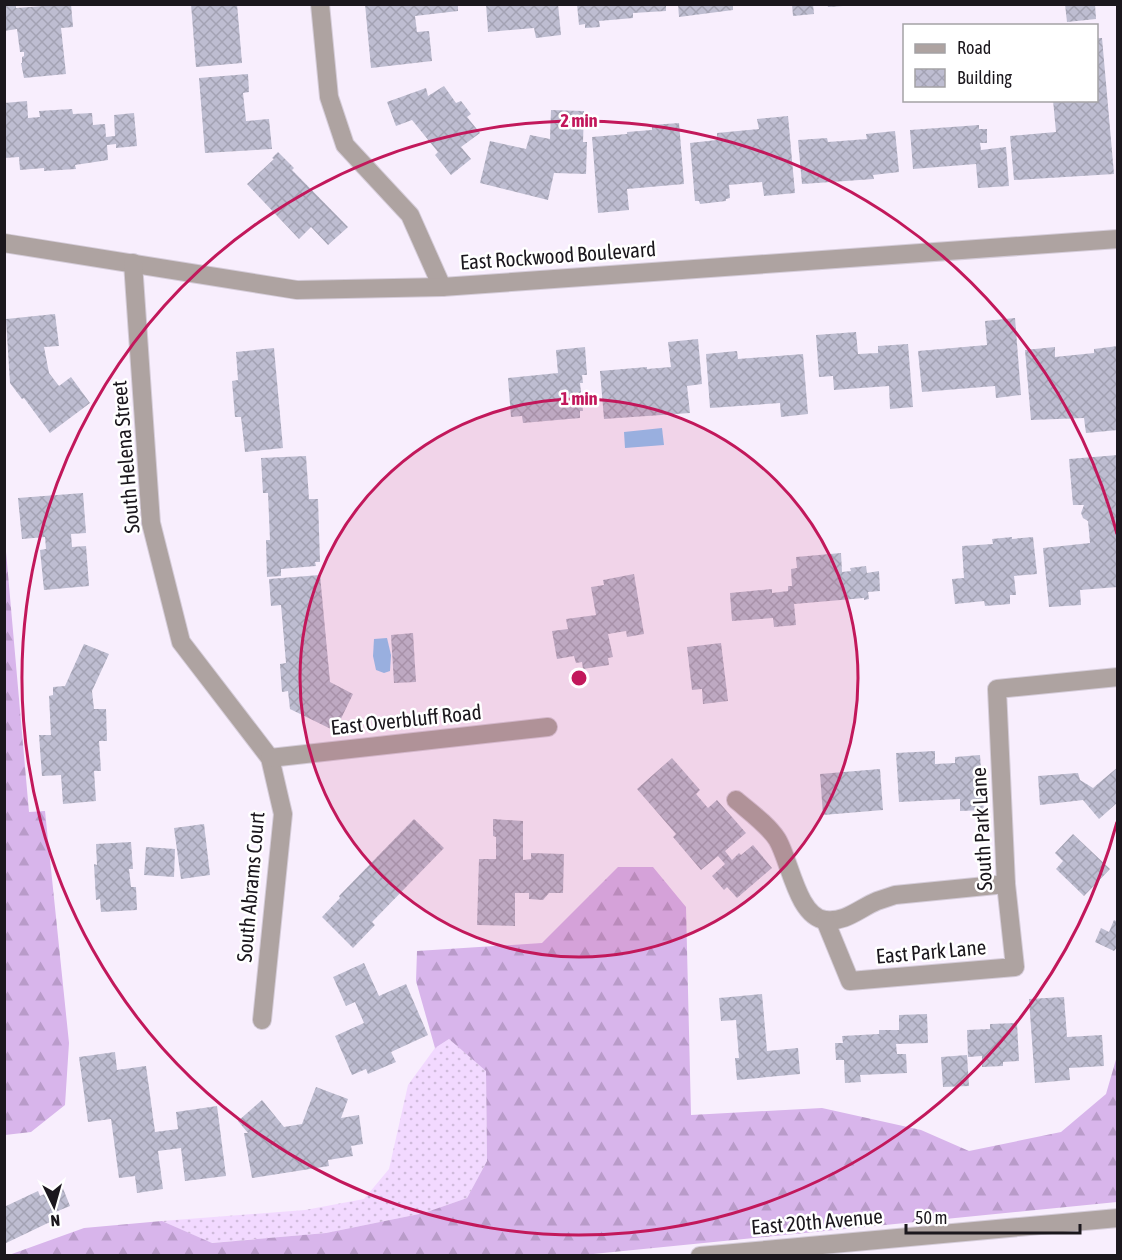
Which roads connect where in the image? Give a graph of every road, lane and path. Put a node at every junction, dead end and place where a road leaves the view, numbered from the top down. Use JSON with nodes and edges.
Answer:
{"nodes":[{"id":1,"x":320,"y":4,"type":"edge"},
{"id":2,"x":1118,"y":239,"type":"edge"},
{"id":3,"x":4,"y":243,"type":"edge"},
{"id":4,"x":133,"y":263,"type":"junction"},
{"id":5,"x":442,"y":287,"type":"junction"},
{"id":6,"x":1118,"y":677,"type":"edge"},
{"id":7,"x":548,"y":727,"type":"dead end"},
{"id":8,"x":270,"y":758,"type":"junction"},
{"id":9,"x":736,"y":801,"type":"dead end"},
{"id":10,"x":1006,"y":884,"type":"junction"},
{"id":11,"x":825,"y":920,"type":"junction"},
{"id":12,"x":1014,"y":967,"type":"joint"},
{"id":13,"x":262,"y":1020,"type":"dead end"},
{"id":14,"x":1118,"y":1218,"type":"edge"},
{"id":15,"x":843,"y":1249,"type":"edge"},
{"id":16,"x":700,"y":1256,"type":"edge"}],
"edges":[{"from":1,"to":5,"type":"street"},
{"from":2,"to":5,"type":"street","name":"East Rockwood Boulevard"},
{"from":3,"to":4,"type":"street","name":"East Rockwood Boulevard"},
{"from":4,"to":5,"type":"street","name":"East Rockwood Boulevard"},
{"from":4,"to":8,"type":"street","name":"South Helena Street"},
{"from":6,"to":10,"type":"street","name":"South Park Lane"},
{"from":7,"to":8,"type":"street","name":"East Overbluff Road"},
{"from":8,"to":13,"type":"street","name":"South Abrams Court"},
{"from":9,"to":11,"type":"street"},
{"from":10,"to":11,"type":"street"},
{"from":10,"to":12,"type":"street","name":"South Park Lane"},
{"from":11,"to":12,"type":"street","name":"East Park Lane"},
{"from":14,"to":15,"type":"street","name":"East 20th Avenue"},
{"from":15,"to":16,"type":"street","name":"East 20th Avenue"}]}
